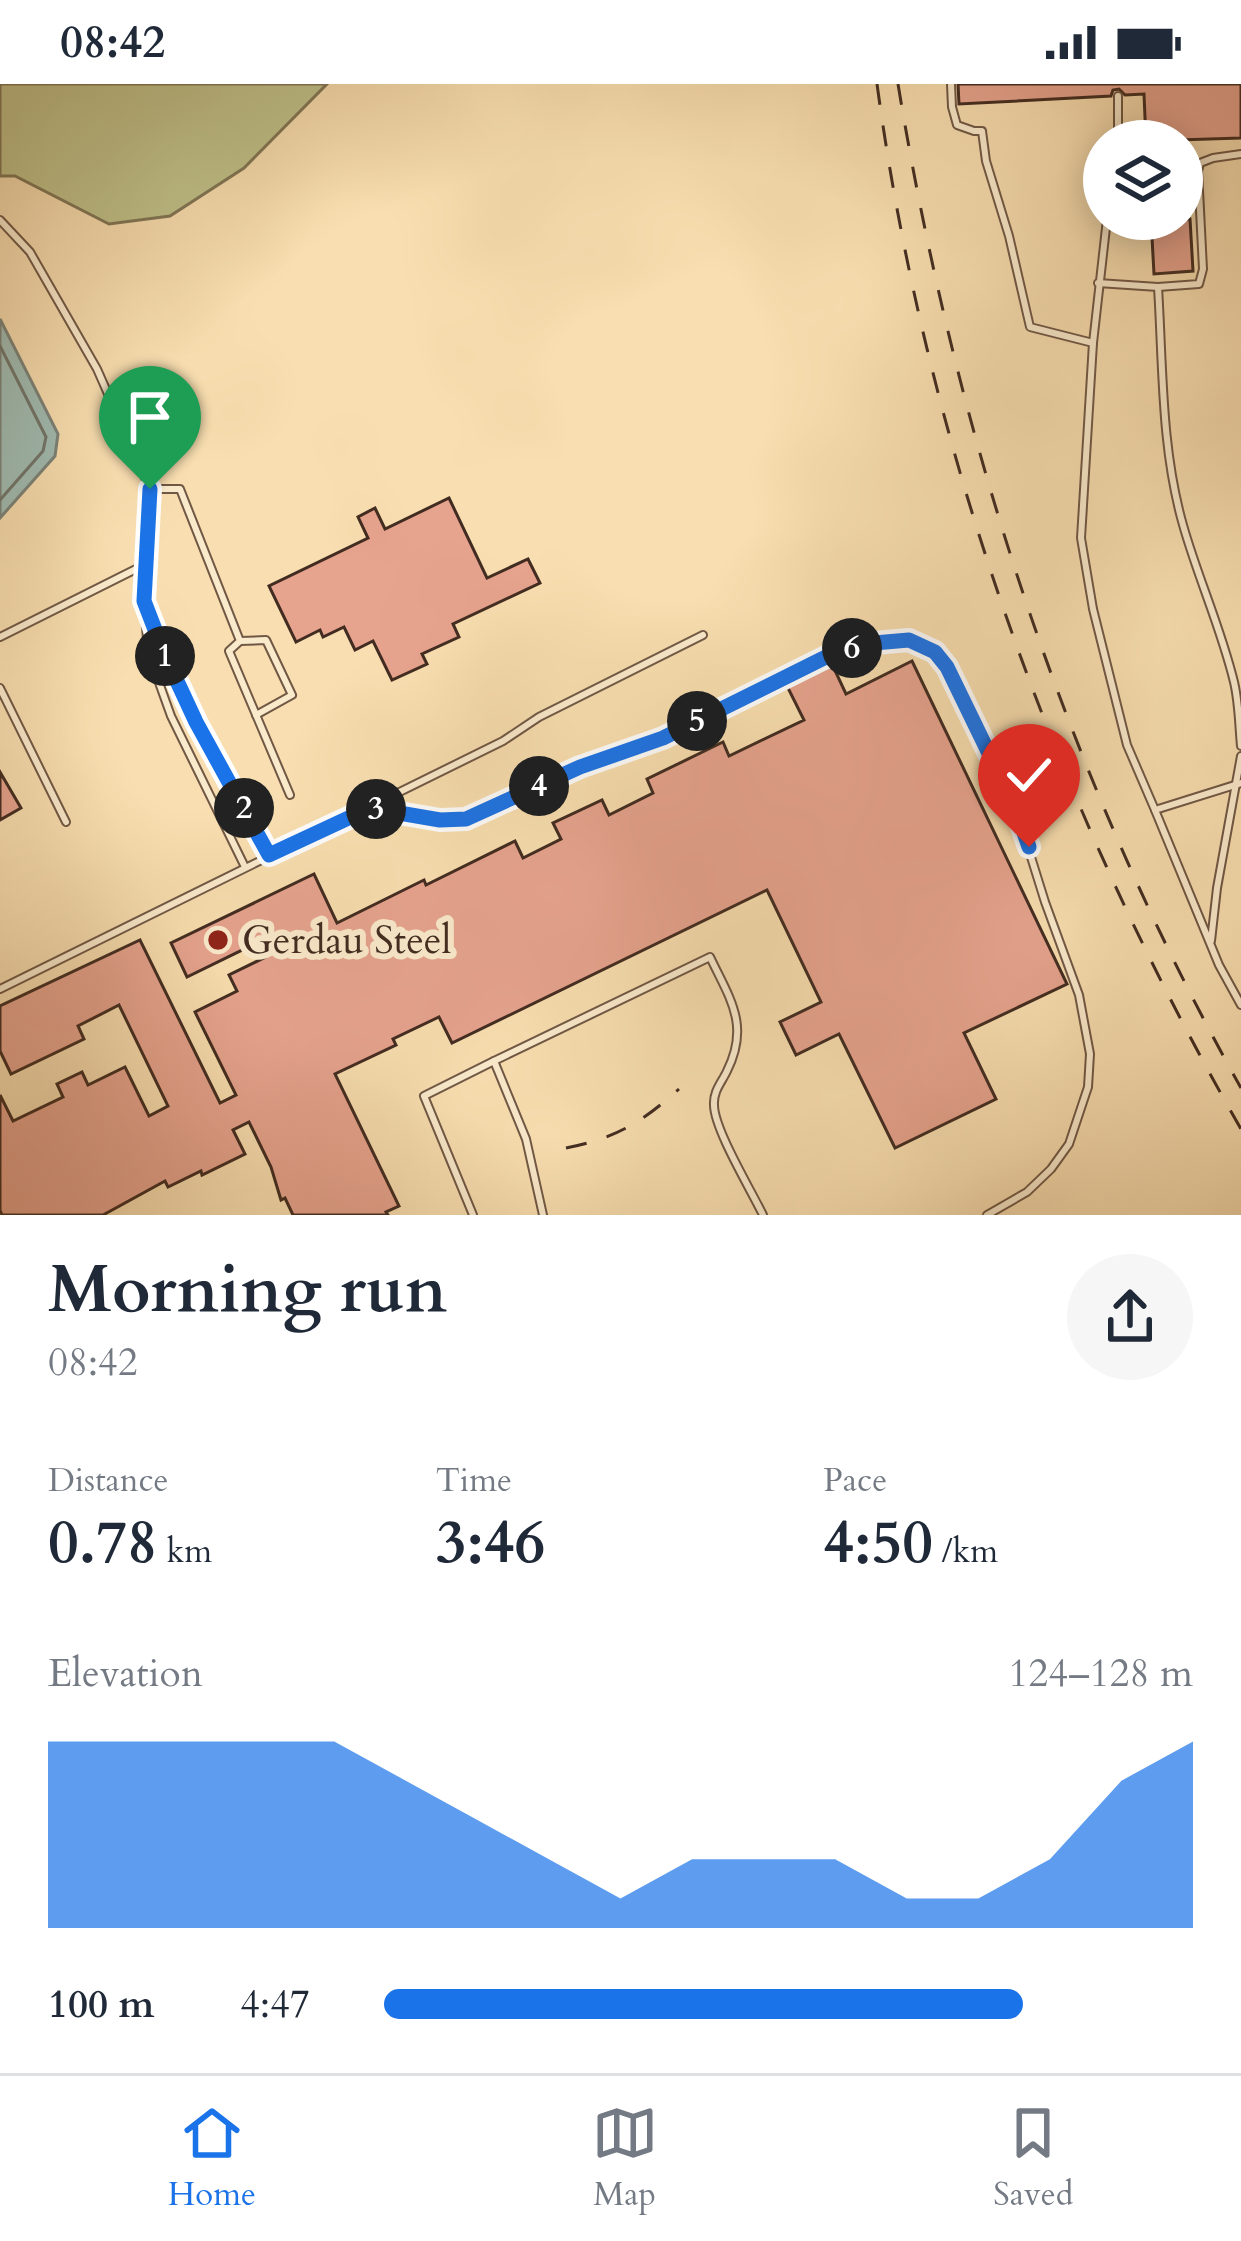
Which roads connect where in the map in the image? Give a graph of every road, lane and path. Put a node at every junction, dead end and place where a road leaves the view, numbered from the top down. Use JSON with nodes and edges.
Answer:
{"nodes":[{"id":1,"x":951,"y":84,"type":"edge"},
{"id":2,"x":1118,"y":96,"type":"dead end"},
{"id":3,"x":1118,"y":120,"type":"edge"},
{"id":4,"x":1241,"y":154,"type":"edge"},
{"id":5,"x":0,"y":220,"type":"edge"},
{"id":6,"x":1104,"y":240,"type":"edge"},
{"id":7,"x":1098,"y":283,"type":"junction"},
{"id":8,"x":1158,"y":287,"type":"junction"},
{"id":9,"x":1093,"y":343,"type":"junction"},
{"id":10,"x":150,"y":489,"type":"junction"},
{"id":11,"x":146,"y":564,"type":"junction"},
{"id":12,"x":144,"y":601,"type":"junction"},
{"id":13,"x":703,"y":635,"type":"dead end"},
{"id":14,"x":0,"y":638,"type":"edge"},
{"id":15,"x":240,"y":641,"type":"junction"},
{"id":16,"x":0,"y":688,"type":"edge"},
{"id":17,"x":256,"y":715,"type":"junction"},
{"id":18,"x":1241,"y":746,"type":"edge"},
{"id":19,"x":1241,"y":756,"type":"edge"},
{"id":20,"x":1239,"y":784,"type":"edge"},
{"id":21,"x":290,"y":795,"type":"dead end"},
{"id":22,"x":370,"y":808,"type":"junction"},
{"id":23,"x":1155,"y":810,"type":"junction"},
{"id":24,"x":66,"y":822,"type":"dead end"},
{"id":25,"x":269,"y":855,"type":"junction"},
{"id":26,"x":245,"y":867,"type":"junction"},
{"id":27,"x":1211,"y":944,"type":"junction"},
{"id":28,"x":0,"y":989,"type":"edge"},
{"id":29,"x":1241,"y":1005,"type":"edge"},
{"id":30,"x":494,"y":1061,"type":"junction"},
{"id":31,"x":473,"y":1215,"type":"edge"},
{"id":32,"x":543,"y":1215,"type":"edge"},
{"id":33,"x":764,"y":1215,"type":"edge"},
{"id":34,"x":987,"y":1215,"type":"edge"}],
"edges":[{"from":1,"to":9,"type":"lane"},
{"from":2,"to":3,"type":"lane"},
{"from":4,"to":8,"type":"lane"},
{"from":5,"to":10,"type":"lane"},
{"from":6,"to":7,"type":"lane"},
{"from":7,"to":8,"type":"lane"},
{"from":7,"to":9,"type":"lane"},
{"from":8,"to":18,"type":"lane"},
{"from":9,"to":23,"type":"lane"},
{"from":10,"to":11,"type":"lane"},
{"from":10,"to":15,"type":"lane"},
{"from":11,"to":12,"type":"lane"},
{"from":11,"to":14,"type":"lane"},
{"from":12,"to":25,"type":"lane"},
{"from":12,"to":26,"type":"lane"},
{"from":13,"to":22,"type":"lane"},
{"from":15,"to":17,"type":"lane"},
{"from":15,"to":17,"type":"lane"},
{"from":16,"to":24,"type":"lane"},
{"from":17,"to":21,"type":"lane"},
{"from":19,"to":20,"type":"lane"},
{"from":20,"to":23,"type":"lane"},
{"from":20,"to":27,"type":"lane"},
{"from":22,"to":25,"type":"lane"},
{"from":22,"to":34,"type":"lane"},
{"from":23,"to":27,"type":"lane"},
{"from":25,"to":26,"type":"lane"},
{"from":26,"to":28,"type":"lane"},
{"from":27,"to":29,"type":"lane"},
{"from":30,"to":31,"type":"lane"},
{"from":30,"to":32,"type":"lane"},
{"from":30,"to":33,"type":"lane"}]}
